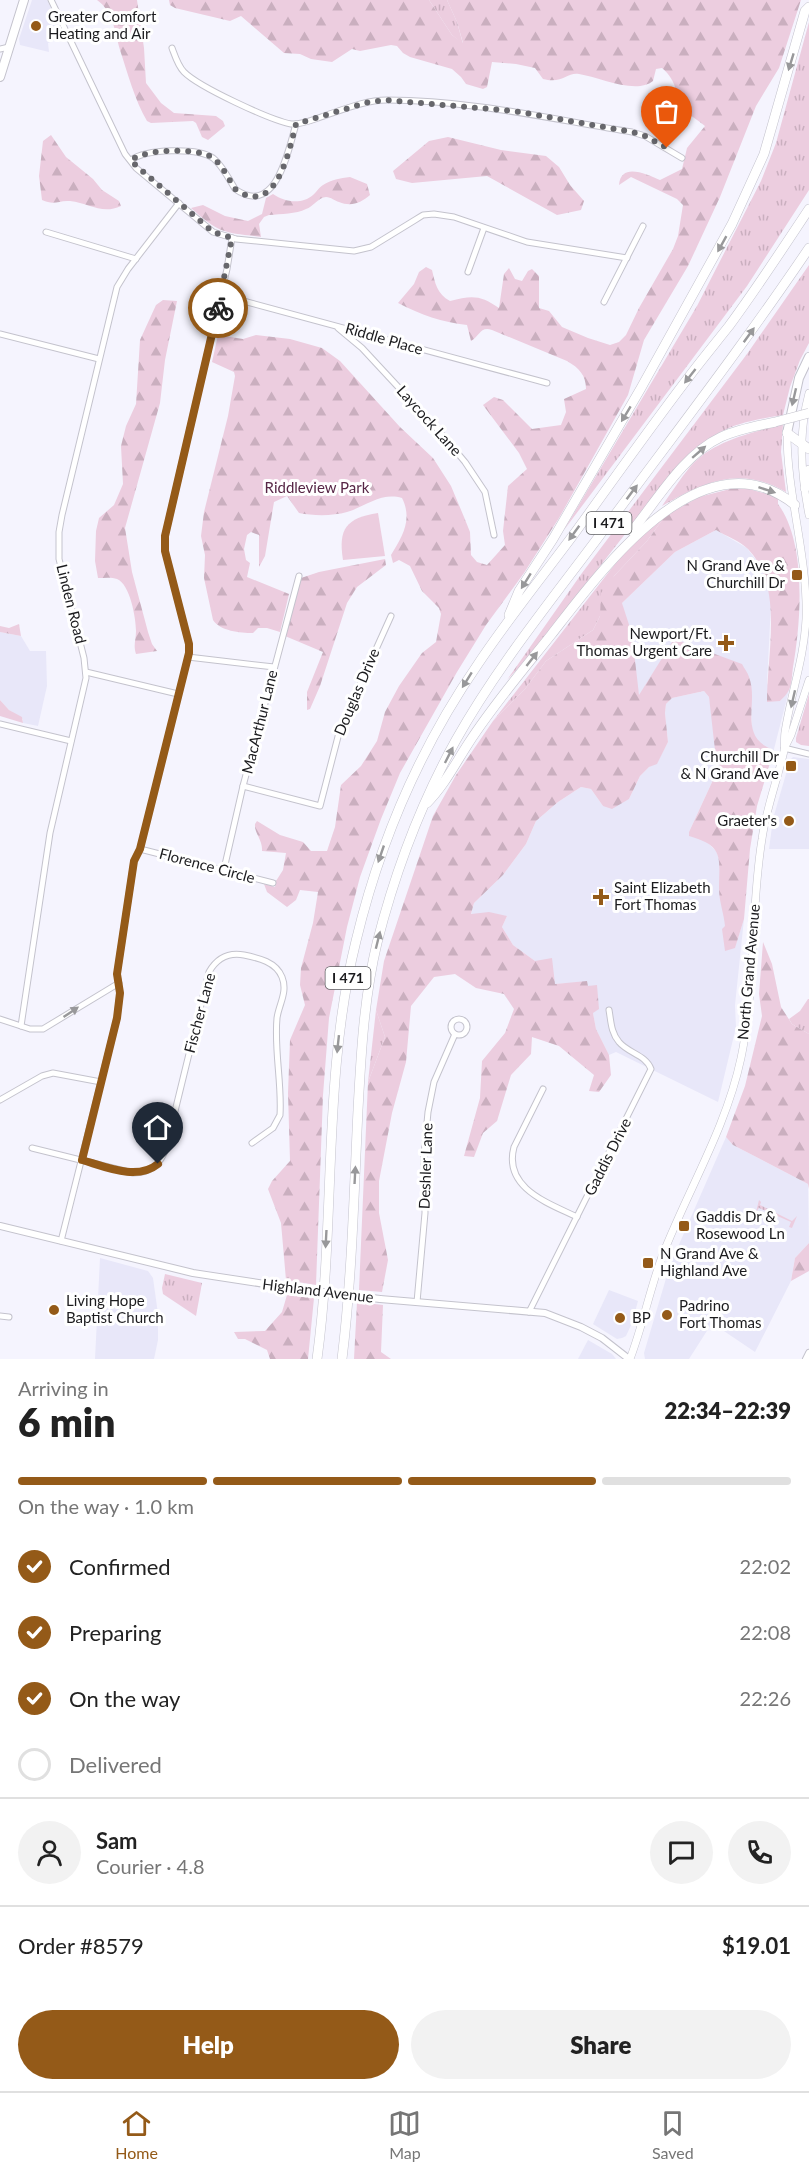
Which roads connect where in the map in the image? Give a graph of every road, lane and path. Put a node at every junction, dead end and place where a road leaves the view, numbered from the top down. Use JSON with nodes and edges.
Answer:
{"nodes":[{"id":1,"x":24,"y":0,"type":"edge"},
{"id":2,"x":51,"y":0,"type":"edge"},
{"id":3,"x":808,"y":0,"type":"edge"},
{"id":4,"x":807,"y":9,"type":"edge"},
{"id":5,"x":9,"y":47,"type":"junction"},
{"id":6,"x":172,"y":48,"type":"dead end"},
{"id":7,"x":0,"y":49,"type":"edge"},
{"id":8,"x":0,"y":77,"type":"edge"},
{"id":9,"x":296,"y":124,"type":"junction"},
{"id":10,"x":682,"y":158,"type":"dead end"},
{"id":11,"x":131,"y":160,"type":"junction"},
{"id":12,"x":178,"y":203,"type":"junction"},
{"id":13,"x":809,"y":208,"type":"edge"},
{"id":14,"x":643,"y":226,"type":"dead end"},
{"id":15,"x":484,"y":228,"type":"junction"},
{"id":16,"x":46,"y":232,"type":"dead end"},
{"id":17,"x":232,"y":238,"type":"junction"},
{"id":18,"x":809,"y":248,"type":"edge"},
{"id":19,"x":627,"y":258,"type":"junction"},
{"id":20,"x":136,"y":259,"type":"junction"},
{"id":21,"x":468,"y":272,"type":"dead end"},
{"id":22,"x":221,"y":295,"type":"junction"},
{"id":23,"x":604,"y":302,"type":"dead end"},
{"id":24,"x":335,"y":325,"type":"junction"},
{"id":25,"x":1,"y":334,"type":"edge"},
{"id":26,"x":809,"y":357,"type":"edge"},
{"id":27,"x":99,"y":359,"type":"junction"},
{"id":28,"x":547,"y":383,"type":"dead end"},
{"id":29,"x":809,"y":393,"type":"edge"},
{"id":30,"x":809,"y":413,"type":"edge"},
{"id":31,"x":787,"y":433,"type":"junction"},
{"id":32,"x":805,"y":447,"type":"edge"},
{"id":33,"x":809,"y":470,"type":"edge"},
{"id":34,"x":805,"y":488,"type":"junction"},
{"id":35,"x":795,"y":505,"type":"junction"},
{"id":36,"x":809,"y":515,"type":"edge"},
{"id":37,"x":494,"y":535,"type":"dead end"},
{"id":38,"x":610,"y":563,"type":"junction"},
{"id":39,"x":299,"y":576,"type":"dead end"},
{"id":40,"x":391,"y":616,"type":"dead end"},
{"id":41,"x":501,"y":632,"type":"junction"},
{"id":42,"x":188,"y":657,"type":"junction"},
{"id":43,"x":274,"y":667,"type":"junction"},
{"id":44,"x":86,"y":672,"type":"junction"},
{"id":45,"x":809,"y":680,"type":"edge"},
{"id":46,"x":178,"y":694,"type":"junction"},
{"id":47,"x":0,"y":724,"type":"edge"},
{"id":48,"x":71,"y":741,"type":"junction"},
{"id":49,"x":784,"y":748,"type":"junction"},
{"id":50,"x":809,"y":754,"type":"edge"},
{"id":51,"x":243,"y":786,"type":"junction"},
{"id":52,"x":424,"y":807,"type":"junction"},
{"id":53,"x":140,"y":849,"type":"junction"},
{"id":54,"x":224,"y":869,"type":"junction"},
{"id":55,"x":273,"y":883,"type":"dead end"},
{"id":56,"x":118,"y":983,"type":"junction"},
{"id":57,"x":609,"y":1010,"type":"dead end"},
{"id":58,"x":0,"y":1019,"type":"edge"},
{"id":59,"x":21,"y":1026,"type":"junction"},
{"id":60,"x":455,"y":1034,"type":"dead end"},
{"id":61,"x":101,"y":1082,"type":"junction"},
{"id":62,"x":543,"y":1089,"type":"dead end"},
{"id":63,"x":0,"y":1101,"type":"edge"},
{"id":64,"x":252,"y":1143,"type":"dead end"},
{"id":65,"x":32,"y":1148,"type":"dead end"},
{"id":66,"x":82,"y":1160,"type":"junction"},
{"id":67,"x":577,"y":1217,"type":"junction"},
{"id":68,"x":0,"y":1226,"type":"edge"},
{"id":69,"x":61,"y":1241,"type":"junction"},
{"id":70,"x":417,"y":1302,"type":"junction"},
{"id":71,"x":529,"y":1312,"type":"junction"},
{"id":72,"x":0,"y":1316,"type":"edge"},
{"id":73,"x":9,"y":1317,"type":"dead end"},
{"id":74,"x":809,"y":1353,"type":"edge"},
{"id":75,"x":317,"y":1359,"type":"edge"},
{"id":76,"x":342,"y":1359,"type":"edge"},
{"id":77,"x":629,"y":1359,"type":"edge"},
{"id":78,"x":806,"y":1359,"type":"edge"}],
"edges":[{"from":1,"to":5,"type":"main road"},
{"from":2,"to":11,"type":"street"},
{"from":3,"to":4,"type":"highway"},
{"from":4,"to":41,"type":"highway","one_way":true},
{"from":5,"to":7,"type":"street"},
{"from":5,"to":8,"type":"main road"},
{"from":6,"to":9,"type":"street"},
{"from":9,"to":10,"type":"street"},
{"from":9,"to":11,"type":"street"},
{"from":11,"to":12,"type":"street"},
{"from":12,"to":17,"type":"street"},
{"from":12,"to":20,"type":"street","name":"Linden Road"},
{"from":13,"to":41,"type":"highway","number":"I 471","one_way":true},
{"from":14,"to":19,"type":"street"},
{"from":15,"to":17,"type":"street"},
{"from":15,"to":19,"type":"street"},
{"from":15,"to":21,"type":"street"},
{"from":16,"to":20,"type":"street"},
{"from":17,"to":22,"type":"street"},
{"from":52,"to":18,"type":"highway","number":"I 471","one_way":true},
{"from":19,"to":23,"type":"street"},
{"from":20,"to":27,"type":"street","name":"Linden Road"},
{"from":22,"to":24,"type":"street","name":"Riddle Place"},
{"from":22,"to":42,"type":"street"},
{"from":24,"to":28,"type":"street","name":"Riddle Place"},
{"from":24,"to":37,"type":"street","name":"Laycock Lane"},
{"from":25,"to":27,"type":"street"},
{"from":26,"to":31,"type":"main road","name":"North Grand Avenue","one_way":true},
{"from":27,"to":44,"type":"street","name":"Linden Road"},
{"from":29,"to":32,"type":"main road"},
{"from":38,"to":30,"type":"highway","one_way":true,"bridge":true},
{"from":31,"to":32,"type":"highway"},
{"from":31,"to":35,"type":"main road","name":"North Grand Avenue"},
{"from":32,"to":34,"type":"main road"},
{"from":33,"to":34,"type":"highway"},
{"from":34,"to":36,"type":"main road"},
{"from":38,"to":35,"type":"highway","one_way":true},
{"from":35,"to":49,"type":"main road","name":"North Grand Avenue","one_way":true},
{"from":52,"to":38,"type":"highway","one_way":true},
{"from":39,"to":43,"type":"street","name":"MacArthur Lane"},
{"from":40,"to":51,"type":"street","name":"Douglas Drive"},
{"from":41,"to":75,"type":"highway","number":"I 471","one_way":true},
{"from":42,"to":43,"type":"street"},
{"from":42,"to":46,"type":"street"},
{"from":43,"to":51,"type":"street","name":"MacArthur Lane"},
{"from":44,"to":46,"type":"street"},
{"from":44,"to":48,"type":"street","name":"Linden Road"},
{"from":45,"to":49,"type":"main road","name":"North Grand Avenue"},
{"from":46,"to":53,"type":"street"},
{"from":47,"to":48,"type":"street"},
{"from":48,"to":59,"type":"street","name":"Linden Road"},
{"from":49,"to":50,"type":"street"},
{"from":49,"to":77,"type":"main road","name":"North Grand Avenue"},
{"from":51,"to":54,"type":"street","name":"MacArthur Lane"},
{"from":76,"to":52,"type":"highway","number":"I 471","one_way":true},
{"from":53,"to":54,"type":"street","name":"Florence Circle"},
{"from":53,"to":56,"type":"street"},
{"from":54,"to":55,"type":"street","name":"Florence Circle"},
{"from":59,"to":56,"type":"street","one_way":true},
{"from":56,"to":61,"type":"street"},
{"from":57,"to":67,"type":"street","name":"Gaddis Drive"},
{"from":58,"to":59,"type":"street"},
{"from":60,"to":70,"type":"street","name":"Deshler Lane"},
{"from":61,"to":63,"type":"street"},
{"from":61,"to":66,"type":"street"},
{"from":62,"to":67,"type":"street"},
{"from":64,"to":66,"type":"street","name":"Fischer Lane"},
{"from":65,"to":66,"type":"street"},
{"from":66,"to":69,"type":"street"},
{"from":67,"to":71,"type":"street","name":"Gaddis Drive"},
{"from":68,"to":69,"type":"street","name":"Highland Avenue"},
{"from":69,"to":70,"type":"street","name":"Highland Avenue","bridge":true},
{"from":70,"to":71,"type":"street","name":"Highland Avenue"},
{"from":71,"to":77,"type":"street","name":"Highland Avenue"},
{"from":72,"to":73,"type":"street"},
{"from":74,"to":78,"type":"street"}]}
